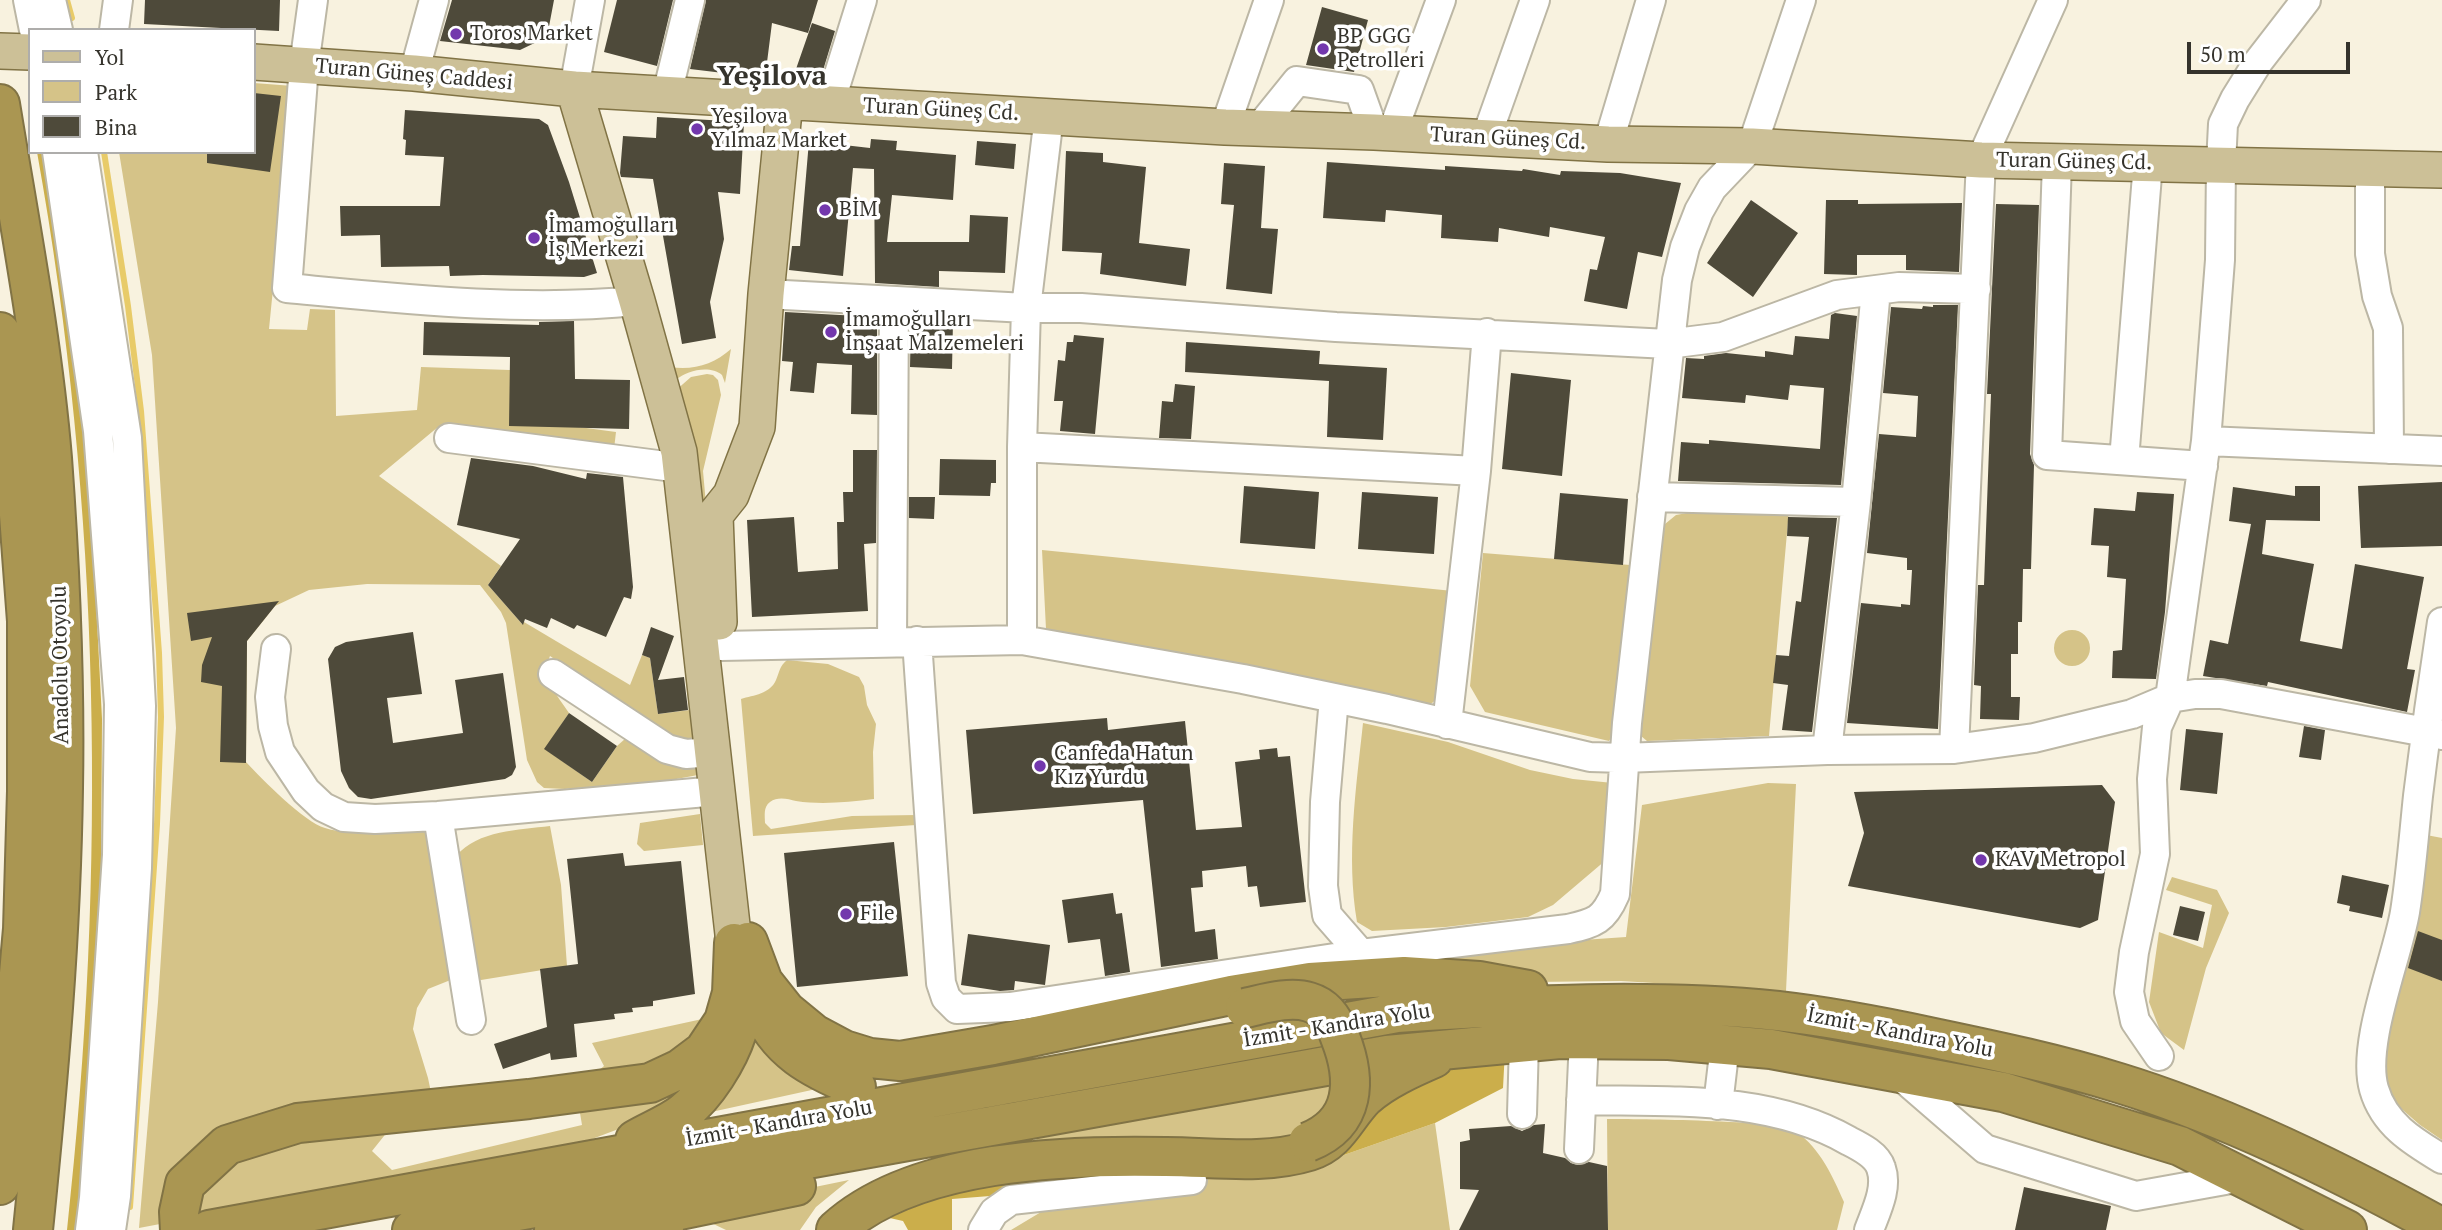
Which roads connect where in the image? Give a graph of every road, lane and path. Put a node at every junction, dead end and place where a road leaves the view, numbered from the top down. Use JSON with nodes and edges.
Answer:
{"nodes":[{"id":1,"x":28,"y":0,"type":"edge"},
{"id":2,"x":51,"y":0,"type":"edge"},
{"id":3,"x":117,"y":0,"type":"edge"},
{"id":4,"x":313,"y":0,"type":"edge"},
{"id":5,"x":434,"y":0,"type":"edge"},
{"id":6,"x":590,"y":0,"type":"edge"},
{"id":7,"x":690,"y":0,"type":"edge"},
{"id":8,"x":862,"y":0,"type":"edge"},
{"id":9,"x":1269,"y":0,"type":"edge"},
{"id":10,"x":1441,"y":0,"type":"edge"},
{"id":11,"x":1535,"y":0,"type":"edge"},
{"id":12,"x":1651,"y":0,"type":"edge"},
{"id":13,"x":1801,"y":0,"type":"edge"},
{"id":14,"x":2053,"y":0,"type":"edge"},
{"id":15,"x":2306,"y":0,"type":"edge"},
{"id":16,"x":34,"y":28,"type":"edge"},
{"id":17,"x":58,"y":28,"type":"edge"},
{"id":18,"x":114,"y":28,"type":"edge"},
{"id":19,"x":0,"y":51,"type":"edge"},
{"id":20,"x":28,"y":51,"type":"edge"},
{"id":21,"x":256,"y":62,"type":"edge"},
{"id":22,"x":304,"y":66,"type":"junction"},
{"id":23,"x":414,"y":73,"type":"junction"},
{"id":24,"x":574,"y":89,"type":"junction"},
{"id":25,"x":667,"y":94,"type":"junction"},
{"id":26,"x":785,"y":101,"type":"junction"},
{"id":27,"x":830,"y":103,"type":"junction"},
{"id":28,"x":0,"y":104,"type":"edge"},
{"id":29,"x":1049,"y":116,"type":"junction"},
{"id":30,"x":1242,"y":127,"type":"junction"},
{"id":31,"x":1383,"y":132,"type":"junction"},
{"id":32,"x":1486,"y":138,"type":"junction"},
{"id":33,"x":1608,"y":144,"type":"junction"},
{"id":34,"x":1752,"y":146,"type":"junction"},
{"id":35,"x":57,"y":154,"type":"edge"},
{"id":36,"x":83,"y":154,"type":"edge"},
{"id":37,"x":1981,"y":160,"type":"junction"},
{"id":38,"x":2057,"y":162,"type":"junction"},
{"id":39,"x":2148,"y":163,"type":"junction"},
{"id":40,"x":2221,"y":164,"type":"junction"},
{"id":41,"x":2370,"y":168,"type":"junction"},
{"id":42,"x":2442,"y":170,"type":"edge"},
{"id":43,"x":1976,"y":289,"type":"junction"},
{"id":44,"x":1876,"y":290,"type":"junction"},
{"id":45,"x":766,"y":295,"type":"junction"},
{"id":46,"x":638,"y":301,"type":"junction"},
{"id":47,"x":894,"y":301,"type":"junction"},
{"id":48,"x":1026,"y":308,"type":"junction"},
{"id":49,"x":0,"y":332,"type":"edge"},
{"id":50,"x":1487,"y":333,"type":"junction"},
{"id":51,"x":1668,"y":344,"type":"junction"},
{"id":52,"x":449,"y":438,"type":"dead end"},
{"id":53,"x":1022,"y":447,"type":"junction"},
{"id":54,"x":2389,"y":449,"type":"junction"},
{"id":55,"x":2442,"y":451,"type":"edge"},
{"id":56,"x":2205,"y":453,"type":"junction"},
{"id":57,"x":2124,"y":460,"type":"junction"},
{"id":58,"x":681,"y":468,"type":"junction"},
{"id":59,"x":1476,"y":471,"type":"junction"},
{"id":60,"x":1652,"y":496,"type":"junction"},
{"id":61,"x":1856,"y":502,"type":"junction"},
{"id":62,"x":2442,"y":622,"type":"edge"},
{"id":63,"x":1022,"y":640,"type":"junction"},
{"id":64,"x":905,"y":642,"type":"junction"},
{"id":65,"x":720,"y":646,"type":"junction"},
{"id":66,"x":276,"y":649,"type":"dead end"},
{"id":67,"x":553,"y":674,"type":"dead end"},
{"id":68,"x":1334,"y":698,"type":"junction"},
{"id":69,"x":2170,"y":698,"type":"junction"},
{"id":70,"x":1447,"y":724,"type":"junction"},
{"id":71,"x":2434,"y":733,"type":"edge"},
{"id":72,"x":1954,"y":749,"type":"junction"},
{"id":73,"x":1827,"y":750,"type":"junction"},
{"id":74,"x":713,"y":752,"type":"junction"},
{"id":75,"x":1624,"y":758,"type":"junction"},
{"id":76,"x":717,"y":790,"type":"junction"},
{"id":77,"x":438,"y":816,"type":"junction"},
{"id":78,"x":741,"y":943,"type":"junction"},
{"id":79,"x":1361,"y":954,"type":"junction"},
{"id":80,"x":471,"y":1020,"type":"dead end"},
{"id":81,"x":1588,"y":1022,"type":"junction"},
{"id":82,"x":1524,"y":1042,"type":"junction"},
{"id":83,"x":1725,"y":1045,"type":"junction"},
{"id":84,"x":1459,"y":1048,"type":"junction"},
{"id":85,"x":2159,"y":1056,"type":"dead end"},
{"id":86,"x":1896,"y":1072,"type":"junction"},
{"id":87,"x":856,"y":1087,"type":"junction"},
{"id":88,"x":1581,"y":1100,"type":"junction"},
{"id":89,"x":1718,"y":1105,"type":"junction"},
{"id":90,"x":1522,"y":1114,"type":"dead end"},
{"id":91,"x":653,"y":1130,"type":"junction"},
{"id":92,"x":1579,"y":1149,"type":"dead end"},
{"id":93,"x":607,"y":1156,"type":"junction"},
{"id":94,"x":2442,"y":1158,"type":"edge"},
{"id":95,"x":890,"y":1167,"type":"junction"},
{"id":96,"x":2242,"y":1177,"type":"junction"},
{"id":97,"x":1192,"y":1180,"type":"dead end"},
{"id":98,"x":0,"y":1185,"type":"edge"},
{"id":99,"x":105,"y":1197,"type":"junction"},
{"id":100,"x":640,"y":1218,"type":"junction"},
{"id":101,"x":515,"y":1220,"type":"edge"},
{"id":102,"x":2440,"y":1227,"type":"edge"},
{"id":103,"x":33,"y":1230,"type":"edge"},
{"id":104,"x":90,"y":1230,"type":"edge"},
{"id":105,"x":111,"y":1230,"type":"edge"},
{"id":106,"x":180,"y":1230,"type":"edge"},
{"id":107,"x":209,"y":1230,"type":"edge"},
{"id":108,"x":412,"y":1230,"type":"edge"},
{"id":109,"x":554,"y":1230,"type":"edge"},
{"id":110,"x":694,"y":1230,"type":"edge"},
{"id":111,"x":810,"y":1230,"type":"edge"},
{"id":112,"x":836,"y":1230,"type":"edge"},
{"id":113,"x":983,"y":1230,"type":"edge"},
{"id":114,"x":1870,"y":1230,"type":"edge"},
{"id":115,"x":2347,"y":1230,"type":"edge"}],
"edges":[{"from":1,"to":16,"type":"street"},
{"from":2,"to":17,"type":"street"},
{"from":3,"to":18,"type":"street"},
{"from":4,"to":22,"type":"street"},
{"from":5,"to":23,"type":"street"},
{"from":6,"to":24,"type":"street"},
{"from":7,"to":25,"type":"street"},
{"from":8,"to":27,"type":"street"},
{"from":9,"to":30,"type":"street"},
{"from":10,"to":31,"type":"street"},
{"from":11,"to":32,"type":"street"},
{"from":12,"to":33,"type":"street"},
{"from":13,"to":34,"type":"street"},
{"from":14,"to":37,"type":"street"},
{"from":15,"to":40,"type":"street"},
{"from":19,"to":20,"type":"main road"},
{"from":21,"to":22,"type":"main road","name":"Turan Güneş Caddesi"},
{"from":22,"to":23,"type":"main road","name":"Turan Güneş Caddesi"},
{"from":22,"to":46,"type":"street"},
{"from":23,"to":24,"type":"main road","name":"Turan Güneş Caddesi"},
{"from":24,"to":25,"type":"main road","name":"Turan Güneş Cd."},
{"from":24,"to":46,"type":"main road"},
{"from":25,"to":26,"type":"main road","name":"Turan Güneş Cd."},
{"from":26,"to":27,"type":"main road","name":"Turan Güneş Cd."},
{"from":26,"to":45,"type":"main road"},
{"from":27,"to":29,"type":"main road","name":"Turan Güneş Cd."},
{"from":28,"to":103,"type":"highway","name":"Anadolu Otoyolu"},
{"from":29,"to":30,"type":"main road","name":"Turan Güneş Cd."},
{"from":29,"to":48,"type":"street"},
{"from":30,"to":31,"type":"main road","name":"Turan Güneş Cd."},
{"from":30,"to":31,"type":"street"},
{"from":31,"to":32,"type":"main road","name":"Turan Güneş Cd."},
{"from":32,"to":33,"type":"main road","name":"Turan Güneş Cd."},
{"from":33,"to":34,"type":"main road","name":"Turan Güneş Cd."},
{"from":34,"to":37,"type":"main road","name":"Turan Güneş Cd."},
{"from":34,"to":51,"type":"street"},
{"from":35,"to":99,"type":"street"},
{"from":36,"to":99,"type":"street"},
{"from":37,"to":38,"type":"main road","name":"Turan Güneş Cd."},
{"from":37,"to":43,"type":"street"},
{"from":38,"to":39,"type":"main road","name":"Turan Güneş Cd."},
{"from":38,"to":57,"type":"street"},
{"from":39,"to":40,"type":"main road","name":"Turan Güneş Cd."},
{"from":39,"to":57,"type":"street"},
{"from":40,"to":41,"type":"main road","name":"Turan Güneş Cd."},
{"from":40,"to":56,"type":"street"},
{"from":41,"to":42,"type":"main road","name":"Turan Güneş Cd."},
{"from":41,"to":54,"type":"street"},
{"from":43,"to":44,"type":"street"},
{"from":43,"to":72,"type":"street"},
{"from":44,"to":51,"type":"street"},
{"from":44,"to":61,"type":"street"},
{"from":45,"to":47,"type":"street"},
{"from":45,"to":65,"type":"main road"},
{"from":46,"to":58,"type":"main road"},
{"from":47,"to":48,"type":"street"},
{"from":47,"to":64,"type":"street"},
{"from":48,"to":50,"type":"street"},
{"from":48,"to":53,"type":"street"},
{"from":49,"to":98,"type":"highway","name":"Anadolu Otoyolu"},
{"from":50,"to":51,"type":"street"},
{"from":50,"to":59,"type":"street"},
{"from":51,"to":60,"type":"street"},
{"from":52,"to":58,"type":"street"},
{"from":53,"to":59,"type":"street"},
{"from":53,"to":63,"type":"street"},
{"from":54,"to":55,"type":"street"},
{"from":54,"to":56,"type":"street"},
{"from":56,"to":57,"type":"street"},
{"from":56,"to":69,"type":"street"},
{"from":58,"to":74,"type":"main road"},
{"from":59,"to":70,"type":"street"},
{"from":60,"to":61,"type":"street"},
{"from":60,"to":75,"type":"street"},
{"from":61,"to":73,"type":"street"},
{"from":62,"to":71,"type":"street"},
{"from":63,"to":64,"type":"street"},
{"from":63,"to":68,"type":"street"},
{"from":64,"to":65,"type":"street"},
{"from":64,"to":79,"type":"street"},
{"from":65,"to":78,"type":"main road"},
{"from":66,"to":77,"type":"street"},
{"from":67,"to":74,"type":"street"},
{"from":68,"to":70,"type":"street"},
{"from":68,"to":79,"type":"street"},
{"from":69,"to":71,"type":"street"},
{"from":69,"to":72,"type":"street"},
{"from":69,"to":85,"type":"street"},
{"from":70,"to":75,"type":"street"},
{"from":71,"to":94,"type":"street"},
{"from":72,"to":73,"type":"street"},
{"from":73,"to":75,"type":"street"},
{"from":74,"to":76,"type":"main road"},
{"from":75,"to":79,"type":"street"},
{"from":76,"to":77,"type":"street"},
{"from":76,"to":78,"type":"main road"},
{"from":77,"to":80,"type":"street"},
{"from":78,"to":81,"type":"highway"},
{"from":78,"to":87,"type":"highway"},
{"from":78,"to":91,"type":"highway"},
{"from":78,"to":106,"type":"highway"},
{"from":81,"to":82,"type":"highway","name":"İzmit - Kandıra Yolu"},
{"from":81,"to":83,"type":"highway","name":"İzmit - Kandıra Yolu"},
{"from":81,"to":88,"type":"street"},
{"from":81,"to":93,"type":"highway","name":"İzmit - Kandıra Yolu"},
{"from":81,"to":102,"type":"highway","name":"İzmit - Kandıra Yolu"},
{"from":82,"to":84,"type":"highway","name":"İzmit - Kandıra Yolu"},
{"from":82,"to":90,"type":"street"},
{"from":83,"to":86,"type":"highway","name":"İzmit - Kandıra Yolu"},
{"from":83,"to":89,"type":"street"},
{"from":84,"to":101,"type":"highway","name":"İzmit - Kandıra Yolu"},
{"from":84,"to":112,"type":"highway"},
{"from":86,"to":96,"type":"highway","name":"İzmit - Kandıra Yolu"},
{"from":86,"to":96,"type":"street"},
{"from":87,"to":91,"type":"highway"},
{"from":87,"to":95,"type":"highway","bridge":true},
{"from":88,"to":89,"type":"street"},
{"from":88,"to":92,"type":"street"},
{"from":89,"to":114,"type":"street"},
{"from":91,"to":93,"type":"highway"},
{"from":93,"to":107,"type":"highway","name":"İzmit - Kandıra Yolu"},
{"from":95,"to":100,"type":"highway"},
{"from":95,"to":111,"type":"highway"},
{"from":96,"to":115,"type":"highway","name":"İzmit - Kandıra Yolu"},
{"from":97,"to":113,"type":"street"},
{"from":99,"to":104,"type":"street"},
{"from":99,"to":105,"type":"street"},
{"from":100,"to":109,"type":"highway"},
{"from":100,"to":110,"type":"highway"},
{"from":101,"to":108,"type":"highway","name":"İzmit - Kandıra Yolu"}]}
